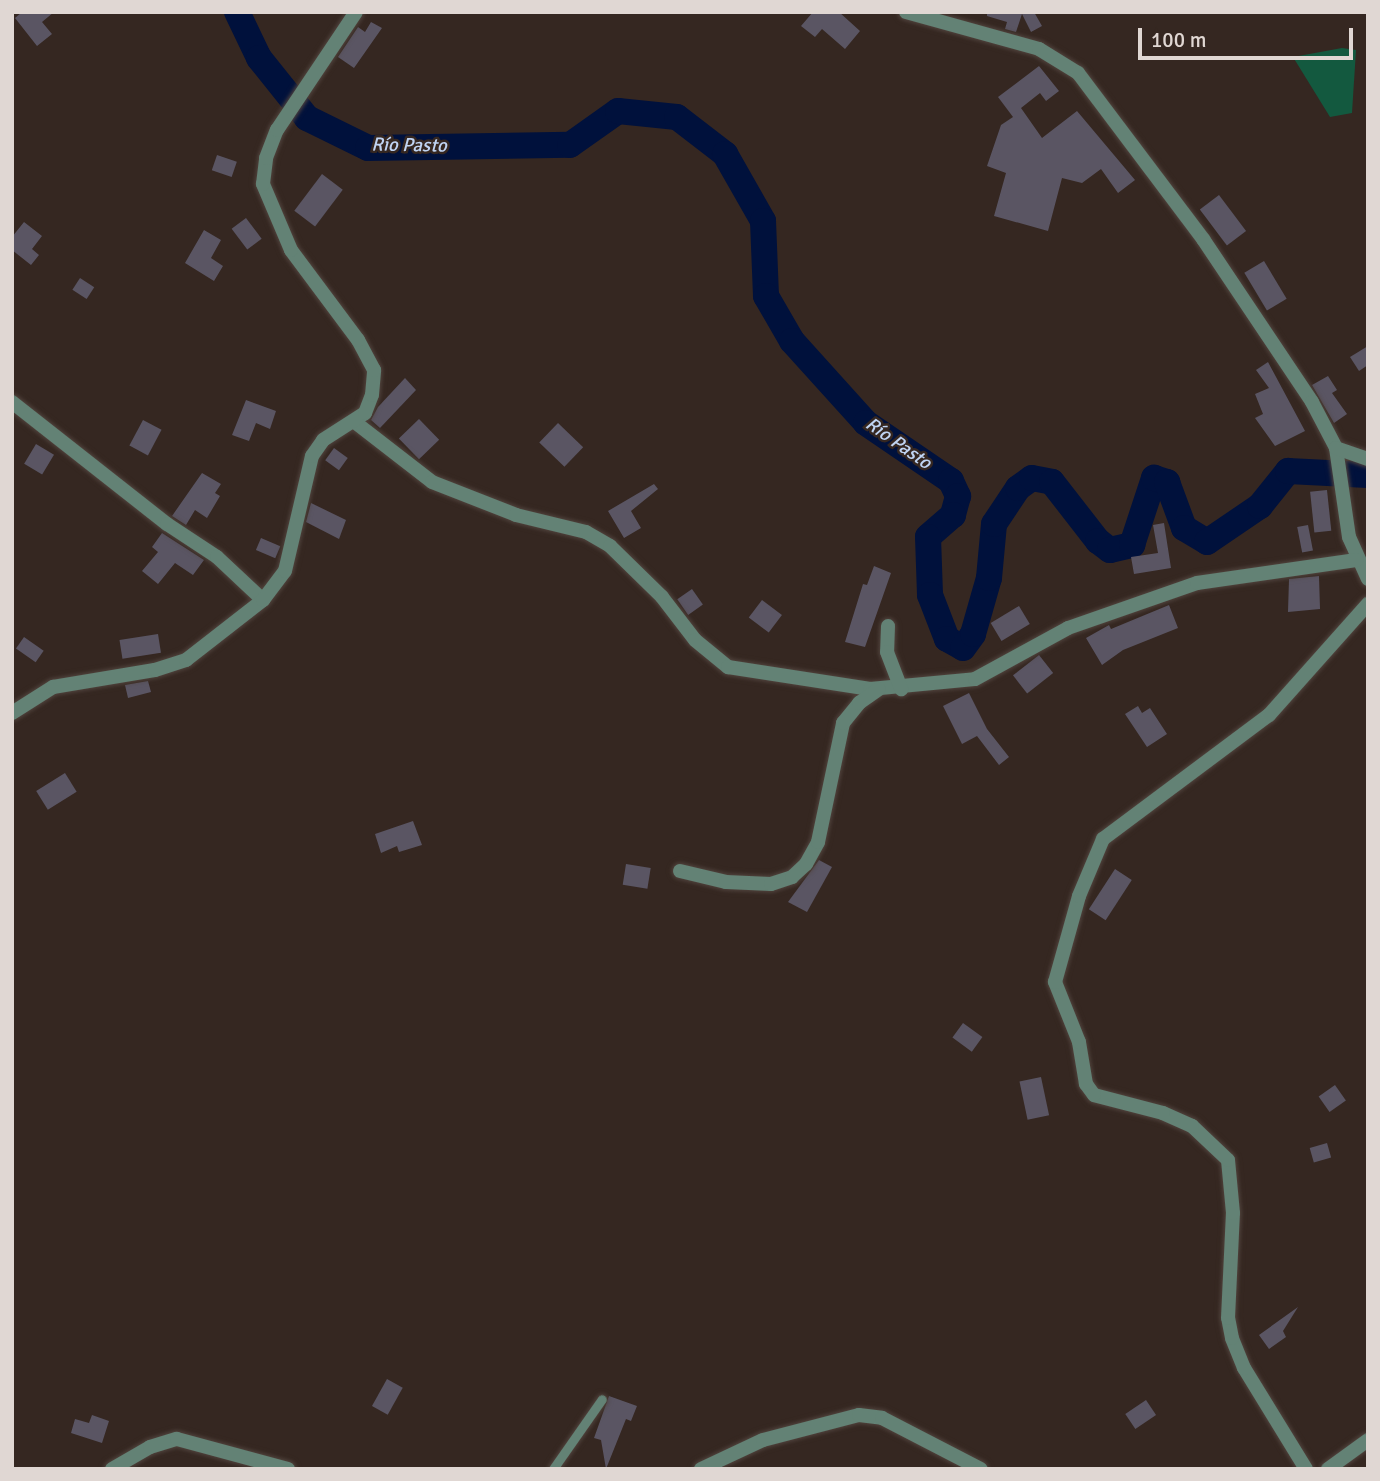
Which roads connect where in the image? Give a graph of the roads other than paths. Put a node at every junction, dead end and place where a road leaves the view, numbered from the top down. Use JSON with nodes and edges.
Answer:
{"nodes":[{"id":1,"x":356,"y":12,"type":"edge"},
{"id":2,"x":906,"y":12,"type":"edge"},
{"id":3,"x":12,"y":402,"type":"edge"},
{"id":4,"x":356,"y":423,"type":"junction"},
{"id":5,"x":1336,"y":448,"type":"junction"},
{"id":6,"x":1368,"y":459,"type":"edge"},
{"id":7,"x":1356,"y":559,"type":"junction"},
{"id":8,"x":1368,"y":579,"type":"edge"},
{"id":9,"x":263,"y":600,"type":"junction"},
{"id":10,"x":1368,"y":604,"type":"edge"},
{"id":11,"x":888,"y":626,"type":"dead end"},
{"id":12,"x":879,"y":689,"type":"junction"},
{"id":13,"x":901,"y":689,"type":"junction"},
{"id":14,"x":12,"y":713,"type":"edge"},
{"id":15,"x":680,"y":871,"type":"dead end"},
{"id":16,"x":602,"y":1399,"type":"dead end"},
{"id":17,"x":1368,"y":1440,"type":"edge"},
{"id":18,"x":112,"y":1469,"type":"edge"},
{"id":19,"x":289,"y":1469,"type":"edge"},
{"id":20,"x":553,"y":1469,"type":"edge"},
{"id":21,"x":701,"y":1469,"type":"edge"},
{"id":22,"x":981,"y":1469,"type":"edge"},
{"id":23,"x":1306,"y":1469,"type":"edge"},
{"id":24,"x":1328,"y":1469,"type":"edge"}],
"edges":[{"from":1,"to":4,"type":"street"},
{"from":2,"to":5,"type":"street"},
{"from":3,"to":9,"type":"street"},
{"from":4,"to":9,"type":"street"},
{"from":4,"to":12,"type":"street"},
{"from":5,"to":6,"type":"street"},
{"from":5,"to":7,"type":"street"},
{"from":7,"to":8,"type":"street"},
{"from":7,"to":13,"type":"street"},
{"from":9,"to":14,"type":"street"},
{"from":10,"to":23,"type":"street"},
{"from":11,"to":13,"type":"street"},
{"from":12,"to":13,"type":"street"},
{"from":12,"to":15,"type":"street"},
{"from":16,"to":20,"type":"lane"},
{"from":17,"to":24,"type":"street"},
{"from":18,"to":19,"type":"street"},
{"from":21,"to":22,"type":"street"}]}
